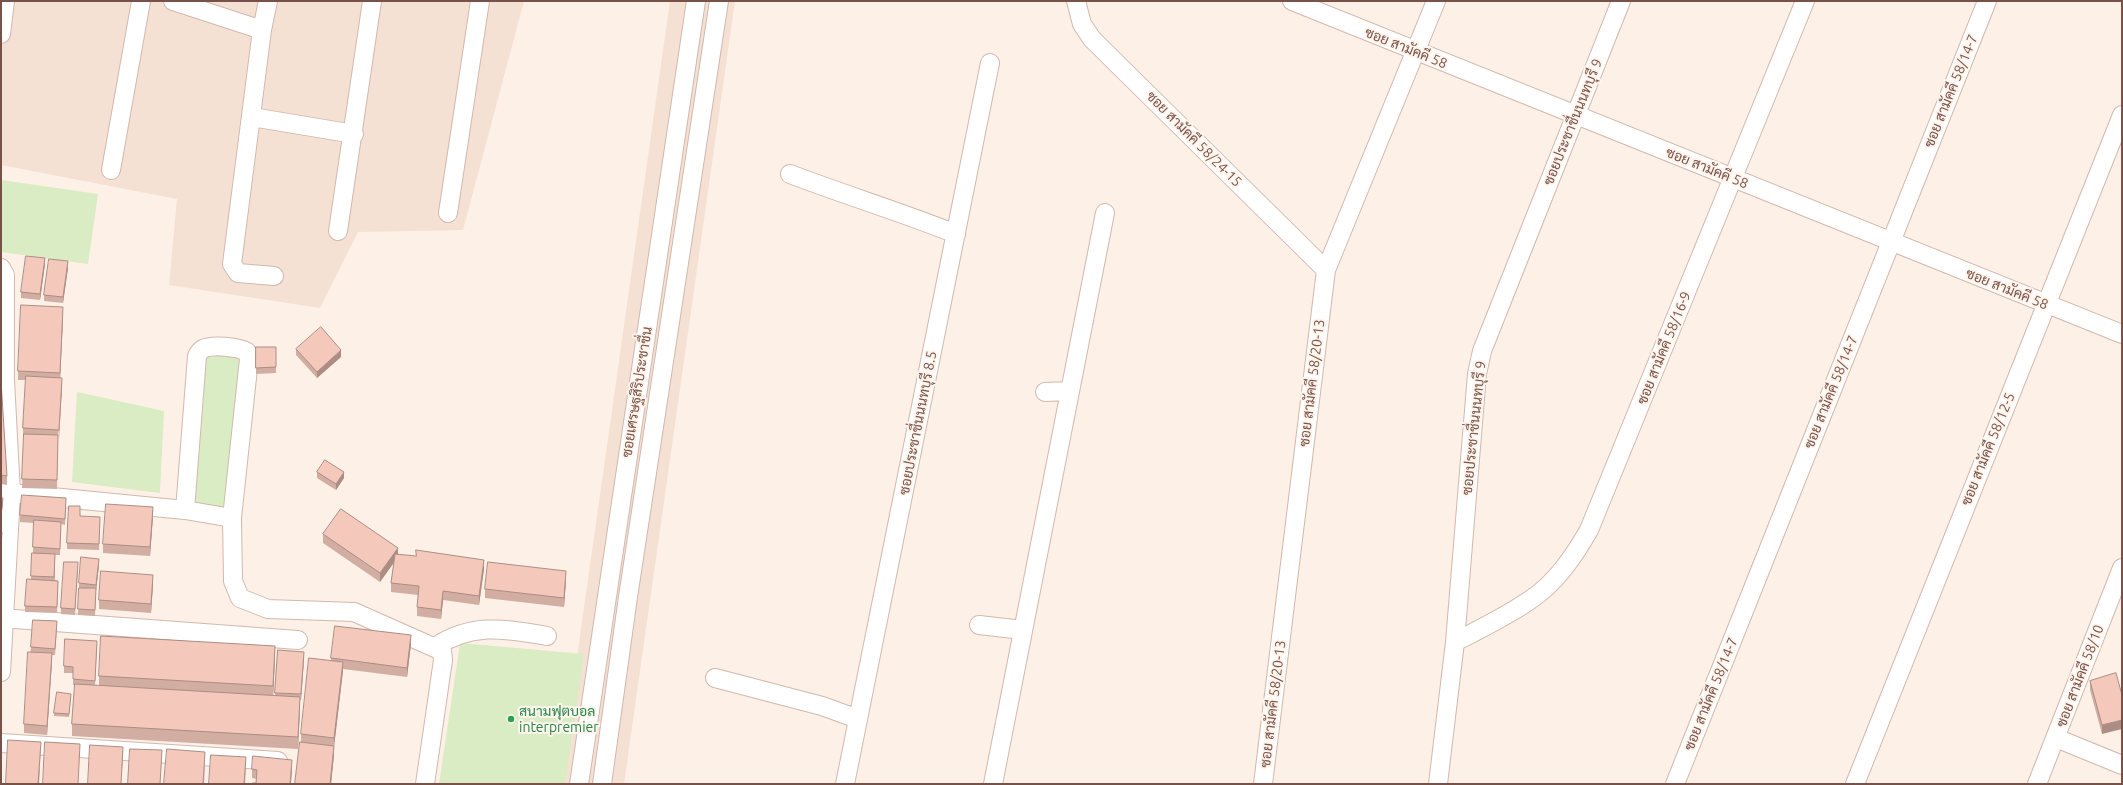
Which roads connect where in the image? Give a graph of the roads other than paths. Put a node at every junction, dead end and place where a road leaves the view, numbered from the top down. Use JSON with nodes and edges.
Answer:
{"nodes":[{"id":1,"x":5,"y":1,"type":"edge"},
{"id":2,"x":141,"y":1,"type":"edge"},
{"id":3,"x":173,"y":1,"type":"edge"},
{"id":4,"x":268,"y":1,"type":"edge"},
{"id":5,"x":372,"y":1,"type":"edge"},
{"id":6,"x":480,"y":1,"type":"edge"},
{"id":7,"x":696,"y":1,"type":"edge"},
{"id":8,"x":719,"y":1,"type":"edge"},
{"id":9,"x":1076,"y":1,"type":"edge"},
{"id":10,"x":1292,"y":1,"type":"edge"},
{"id":11,"x":1436,"y":1,"type":"edge"},
{"id":12,"x":1621,"y":1,"type":"edge"},
{"id":13,"x":1805,"y":1,"type":"edge"},
{"id":14,"x":1987,"y":1,"type":"edge"},
{"id":15,"x":262,"y":30,"type":"junction"},
{"id":16,"x":1,"y":34,"type":"edge"},
{"id":17,"x":1416,"y":52,"type":"junction"},
{"id":18,"x":990,"y":63,"type":"dead end"},
{"id":19,"x":2122,"y":115,"type":"edge"},
{"id":20,"x":1576,"y":116,"type":"junction"},
{"id":21,"x":252,"y":117,"type":"junction"},
{"id":22,"x":354,"y":134,"type":"junction"},
{"id":23,"x":111,"y":170,"type":"dead end"},
{"id":24,"x":790,"y":174,"type":"dead end"},
{"id":25,"x":1734,"y":179,"type":"junction"},
{"id":26,"x":1104,"y":212,"type":"dead end"},
{"id":27,"x":448,"y":213,"type":"dead end"},
{"id":28,"x":338,"y":231,"type":"dead end"},
{"id":29,"x":956,"y":234,"type":"junction"},
{"id":30,"x":1890,"y":242,"type":"junction"},
{"id":31,"x":1,"y":268,"type":"edge"},
{"id":32,"x":1326,"y":270,"type":"junction"},
{"id":33,"x":274,"y":276,"type":"dead end"},
{"id":34,"x":2046,"y":304,"type":"junction"},
{"id":35,"x":2122,"y":334,"type":"edge"},
{"id":36,"x":3,"y":379,"type":"edge"},
{"id":37,"x":1070,"y":391,"type":"junction"},
{"id":38,"x":1045,"y":392,"type":"dead end"},
{"id":39,"x":6,"y":493,"type":"edge"},
{"id":40,"x":185,"y":510,"type":"junction"},
{"id":41,"x":232,"y":518,"type":"junction"},
{"id":42,"x":2122,"y":568,"type":"edge"},
{"id":43,"x":2,"y":618,"type":"edge"},
{"id":44,"x":979,"y":625,"type":"dead end"},
{"id":45,"x":1023,"y":630,"type":"junction"},
{"id":46,"x":546,"y":636,"type":"dead end"},
{"id":47,"x":298,"y":640,"type":"dead end"},
{"id":48,"x":1455,"y":642,"type":"junction"},
{"id":49,"x":435,"y":647,"type":"junction"},
{"id":50,"x":1,"y":672,"type":"edge"},
{"id":51,"x":715,"y":678,"type":"dead end"},
{"id":52,"x":858,"y":719,"type":"junction"},
{"id":53,"x":2056,"y":738,"type":"junction"},
{"id":54,"x":1,"y":743,"type":"edge"},
{"id":55,"x":290,"y":762,"type":"edge"},
{"id":56,"x":2122,"y":765,"type":"edge"},
{"id":57,"x":425,"y":784,"type":"edge"},
{"id":58,"x":579,"y":784,"type":"edge"},
{"id":59,"x":602,"y":784,"type":"edge"},
{"id":60,"x":845,"y":784,"type":"edge"},
{"id":61,"x":993,"y":784,"type":"edge"},
{"id":62,"x":1263,"y":784,"type":"edge"},
{"id":63,"x":1438,"y":784,"type":"edge"},
{"id":64,"x":1675,"y":784,"type":"edge"},
{"id":65,"x":1855,"y":784,"type":"edge"},
{"id":66,"x":2037,"y":784,"type":"edge"}],
"edges":[{"from":1,"to":16,"type":"street"},
{"from":2,"to":23,"type":"street"},
{"from":3,"to":15,"type":"street"},
{"from":4,"to":15,"type":"street"},
{"from":5,"to":22,"type":"street"},
{"from":6,"to":27,"type":"street"},
{"from":7,"to":58,"type":"street","name":"ซอยเศรษฐสิริประชาชื่น"},
{"from":8,"to":59,"type":"street","name":"ซอยเศรษฐสิริประชาชื่น"},
{"from":9,"to":32,"type":"street","name":"ซอย สามัคคี 58/24-15"},
{"from":10,"to":17,"type":"street","name":"ซอย สามัคคี 58"},
{"from":11,"to":17,"type":"street","name":"ซอย สามัคคี 58/20-13"},
{"from":12,"to":20,"type":"street","name":"ซอยประชาชื่นนนทบุรี 9"},
{"from":13,"to":25,"type":"street","name":"ซอย สามัคคี 58/16-9"},
{"from":14,"to":30,"type":"street","name":"ซอย สามัคคี 58/14-7"},
{"from":15,"to":21,"type":"street"},
{"from":17,"to":20,"type":"street","name":"ซอย สามัคคี 58"},
{"from":17,"to":32,"type":"street","name":"ซอย สามัคคี 58/20-13"},
{"from":18,"to":29,"type":"street","name":"ซอยประชาชื่นนนทบุรี 8.5"},
{"from":19,"to":34,"type":"street","name":"ซอย สามัคคี 58/12-5"},
{"from":20,"to":25,"type":"street","name":"ซอย สามัคคี 58"},
{"from":20,"to":48,"type":"street","name":"ซอยประชาชื่นนนทบุรี 9"},
{"from":21,"to":22,"type":"street"},
{"from":21,"to":33,"type":"street"},
{"from":22,"to":28,"type":"street"},
{"from":24,"to":29,"type":"street"},
{"from":25,"to":30,"type":"street","name":"ซอย สามัคคี 58"},
{"from":25,"to":48,"type":"street","name":"ซอย สามัคคี 58/16-9"},
{"from":26,"to":37,"type":"street"},
{"from":29,"to":52,"type":"street","name":"ซอยประชาชื่นนนทบุรี 8.5"},
{"from":30,"to":34,"type":"street","name":"ซอย สามัคคี 58"},
{"from":30,"to":64,"type":"street","name":"ซอย สามัคคี 58/14-7"},
{"from":31,"to":36,"type":"street"},
{"from":32,"to":62,"type":"street","name":"ซอย สามัคคี 58/20-13"},
{"from":34,"to":35,"type":"street","name":"ซอย สามัคคี 58"},
{"from":34,"to":65,"type":"street","name":"ซอย สามัคคี 58/12-5"},
{"from":36,"to":39,"type":"street"},
{"from":37,"to":38,"type":"street"},
{"from":37,"to":45,"type":"street"},
{"from":39,"to":40,"type":"street"},
{"from":39,"to":43,"type":"street"},
{"from":40,"to":41,"type":"street"},
{"from":40,"to":41,"type":"street"},
{"from":41,"to":49,"type":"street"},
{"from":42,"to":53,"type":"street","name":"ซอย สามัคคี 58/10"},
{"from":43,"to":47,"type":"street"},
{"from":43,"to":50,"type":"street"},
{"from":44,"to":45,"type":"street"},
{"from":45,"to":61,"type":"street"},
{"from":46,"to":49,"type":"street"},
{"from":48,"to":63,"type":"street","name":"ซอยประชาชื่นนนทบุรี 9"},
{"from":49,"to":57,"type":"street"},
{"from":51,"to":52,"type":"street"},
{"from":52,"to":60,"type":"street","name":"ซอยประชาชื่นนนทบุรี 8.5"},
{"from":53,"to":56,"type":"street"},
{"from":53,"to":66,"type":"street","name":"ซอย สามัคคี 58/10"},
{"from":54,"to":55,"type":"street"}]}
